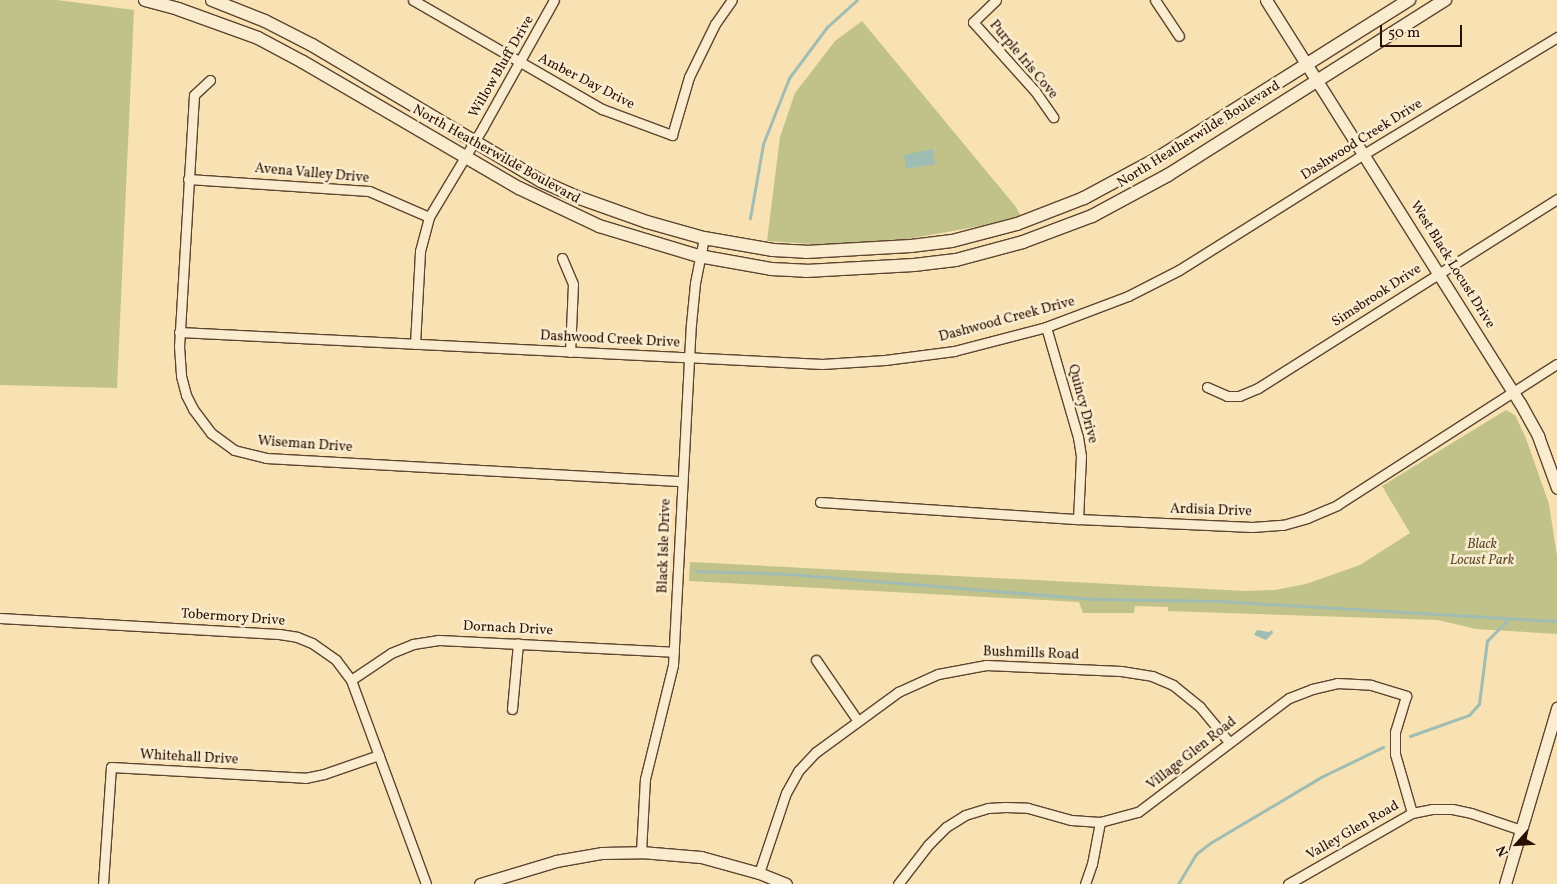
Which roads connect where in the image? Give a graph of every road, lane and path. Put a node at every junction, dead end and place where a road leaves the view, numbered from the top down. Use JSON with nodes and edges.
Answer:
{"nodes":[{"id":1,"x":145,"y":0,"type":"edge"},
{"id":2,"x":212,"y":0,"type":"edge"},
{"id":3,"x":413,"y":0,"type":"edge"},
{"id":4,"x":554,"y":0,"type":"edge"},
{"id":5,"x":732,"y":0,"type":"edge"},
{"id":6,"x":996,"y":0,"type":"edge"},
{"id":7,"x":1155,"y":0,"type":"edge"},
{"id":8,"x":1266,"y":0,"type":"edge"},
{"id":9,"x":1409,"y":0,"type":"edge"},
{"id":10,"x":1445,"y":0,"type":"edge"},
{"id":11,"x":1179,"y":36,"type":"dead end"},
{"id":12,"x":1557,"y":37,"type":"edge"},
{"id":13,"x":520,"y":63,"type":"junction"},
{"id":14,"x":1306,"y":64,"type":"junction"},
{"id":15,"x":210,"y":80,"type":"dead end"},
{"id":16,"x":1317,"y":80,"type":"junction"},
{"id":17,"x":1053,"y":117,"type":"dead end"},
{"id":18,"x":476,"y":141,"type":"junction"},
{"id":19,"x":1364,"y":154,"type":"junction"},
{"id":20,"x":466,"y":157,"type":"junction"},
{"id":21,"x":188,"y":179,"type":"junction"},
{"id":22,"x":1557,"y":199,"type":"edge"},
{"id":23,"x":429,"y":217,"type":"junction"},
{"id":24,"x":704,"y":238,"type":"junction"},
{"id":25,"x":699,"y":256,"type":"junction"},
{"id":26,"x":562,"y":258,"type":"dead end"},
{"id":27,"x":1439,"y":272,"type":"junction"},
{"id":28,"x":1046,"y":327,"type":"junction"},
{"id":29,"x":179,"y":332,"type":"junction"},
{"id":30,"x":415,"y":344,"type":"junction"},
{"id":31,"x":570,"y":352,"type":"junction"},
{"id":32,"x":689,"y":358,"type":"junction"},
{"id":33,"x":1557,"y":364,"type":"edge"},
{"id":34,"x":1207,"y":387,"type":"dead end"},
{"id":35,"x":1513,"y":391,"type":"junction"},
{"id":36,"x":682,"y":481,"type":"junction"},
{"id":37,"x":1557,"y":488,"type":"edge"},
{"id":38,"x":820,"y":502,"type":"dead end"},
{"id":39,"x":1078,"y":519,"type":"junction"},
{"id":40,"x":0,"y":618,"type":"edge"},
{"id":41,"x":518,"y":643,"type":"junction"},
{"id":42,"x":674,"y":652,"type":"junction"},
{"id":43,"x":816,"y":660,"type":"dead end"},
{"id":44,"x":351,"y":680,"type":"junction"},
{"id":45,"x":1557,"y":708,"type":"edge"},
{"id":46,"x":512,"y":709,"type":"dead end"},
{"id":47,"x":858,"y":721,"type":"junction"},
{"id":48,"x":1229,"y":742,"type":"junction"},
{"id":49,"x":378,"y":755,"type":"junction"},
{"id":50,"x":1412,"y":813,"type":"junction"},
{"id":51,"x":1100,"y":822,"type":"junction"},
{"id":52,"x":1521,"y":830,"type":"junction"},
{"id":53,"x":640,"y":852,"type":"junction"},
{"id":54,"x":759,"y":873,"type":"junction"},
{"id":55,"x":103,"y":884,"type":"edge"},
{"id":56,"x":426,"y":884,"type":"edge"},
{"id":57,"x":480,"y":884,"type":"edge"},
{"id":58,"x":786,"y":884,"type":"edge"},
{"id":59,"x":898,"y":884,"type":"edge"},
{"id":60,"x":1085,"y":884,"type":"edge"},
{"id":61,"x":1288,"y":884,"type":"edge"},
{"id":62,"x":1505,"y":884,"type":"edge"}],
"edges":[{"from":1,"to":20,"type":"main road","name":"North Heatherwilde Boulevard"},
{"from":2,"to":18,"type":"main road","name":"North Heatherwilde Boulevard"},
{"from":3,"to":13,"type":"street","name":"Amber Day Drive"},
{"from":4,"to":13,"type":"street","name":"Willow Bluff Drive"},
{"from":5,"to":13,"type":"street","name":"Amber Day Drive"},
{"from":6,"to":17,"type":"street","name":"Purple Iris Cove"},
{"from":7,"to":11,"type":"street"},
{"from":8,"to":14,"type":"street","name":"West Black Locust Drive"},
{"from":9,"to":14,"type":"main road","name":"North Heatherwilde Boulevard"},
{"from":10,"to":16,"type":"main road","name":"North Heatherwilde Boulevard"},
{"from":12,"to":19,"type":"street","name":"Dashwood Creek Drive"},
{"from":13,"to":18,"type":"street","name":"Willow Bluff Drive"},
{"from":14,"to":16,"type":"street","name":"West Black Locust Drive"},
{"from":14,"to":24,"type":"main road","name":"North Heatherwilde Boulevard"},
{"from":15,"to":21,"type":"street","name":"Wiseman Drive"},
{"from":16,"to":19,"type":"street","name":"West Black Locust Drive"},
{"from":16,"to":25,"type":"main road","name":"North Heatherwilde Boulevard"},
{"from":18,"to":20,"type":"street","name":"Willow Bluff Drive"},
{"from":18,"to":24,"type":"main road","name":"North Heatherwilde Boulevard"},
{"from":19,"to":27,"type":"street","name":"West Black Locust Drive"},
{"from":19,"to":28,"type":"street","name":"Dashwood Creek Drive"},
{"from":20,"to":23,"type":"street","name":"Willow Bluff Drive"},
{"from":20,"to":25,"type":"main road","name":"North Heatherwilde Boulevard"},
{"from":21,"to":23,"type":"street","name":"Avena Valley Drive"},
{"from":21,"to":29,"type":"street","name":"Wiseman Drive"},
{"from":22,"to":27,"type":"street","name":"Simsbrook Drive"},
{"from":23,"to":30,"type":"street","name":"Willow Bluff Drive"},
{"from":24,"to":25,"type":"street","name":"Black Isle Drive"},
{"from":25,"to":32,"type":"street","name":"Black Isle Drive"},
{"from":26,"to":31,"type":"street"},
{"from":27,"to":34,"type":"street","name":"Simsbrook Drive"},
{"from":27,"to":35,"type":"street","name":"West Black Locust Drive"},
{"from":28,"to":32,"type":"street","name":"Dashwood Creek Drive"},
{"from":28,"to":39,"type":"street","name":"Quincy Drive"},
{"from":29,"to":30,"type":"street","name":"Dashwood Creek Drive"},
{"from":29,"to":36,"type":"street","name":"Wiseman Drive"},
{"from":30,"to":31,"type":"street","name":"Dashwood Creek Drive"},
{"from":31,"to":32,"type":"street","name":"Dashwood Creek Drive"},
{"from":32,"to":36,"type":"street","name":"Black Isle Drive"},
{"from":33,"to":35,"type":"street","name":"Ardisia Drive"},
{"from":35,"to":37,"type":"street","name":"West Black Locust Drive"},
{"from":35,"to":39,"type":"street","name":"Ardisia Drive"},
{"from":36,"to":42,"type":"street","name":"Black Isle Drive"},
{"from":38,"to":39,"type":"street","name":"Ardisia Drive"},
{"from":40,"to":44,"type":"street","name":"Tobermory Drive"},
{"from":41,"to":42,"type":"street","name":"Dornach Drive"},
{"from":41,"to":44,"type":"street","name":"Dornach Drive"},
{"from":41,"to":46,"type":"street"},
{"from":42,"to":53,"type":"street","name":"Black Isle Drive"},
{"from":43,"to":47,"type":"street"},
{"from":44,"to":49,"type":"street","name":"Tobermory Drive"},
{"from":45,"to":52,"type":"street"},
{"from":47,"to":48,"type":"street","name":"Bushmills Road"},
{"from":47,"to":54,"type":"street","name":"Bushmills Road"},
{"from":48,"to":50,"type":"street","name":"Village Glen Road"},
{"from":48,"to":51,"type":"street","name":"Village Glen Road"},
{"from":49,"to":55,"type":"street","name":"Whitehall Drive"},
{"from":49,"to":56,"type":"street","name":"Tobermory Drive"},
{"from":50,"to":52,"type":"street","name":"Valley Glen Road"},
{"from":50,"to":61,"type":"street","name":"Valley Glen Road"},
{"from":51,"to":59,"type":"street","name":"Village Glen Road"},
{"from":51,"to":60,"type":"street"},
{"from":52,"to":62,"type":"street"},
{"from":53,"to":54,"type":"street"},
{"from":53,"to":57,"type":"street"},
{"from":54,"to":58,"type":"street"}]}
